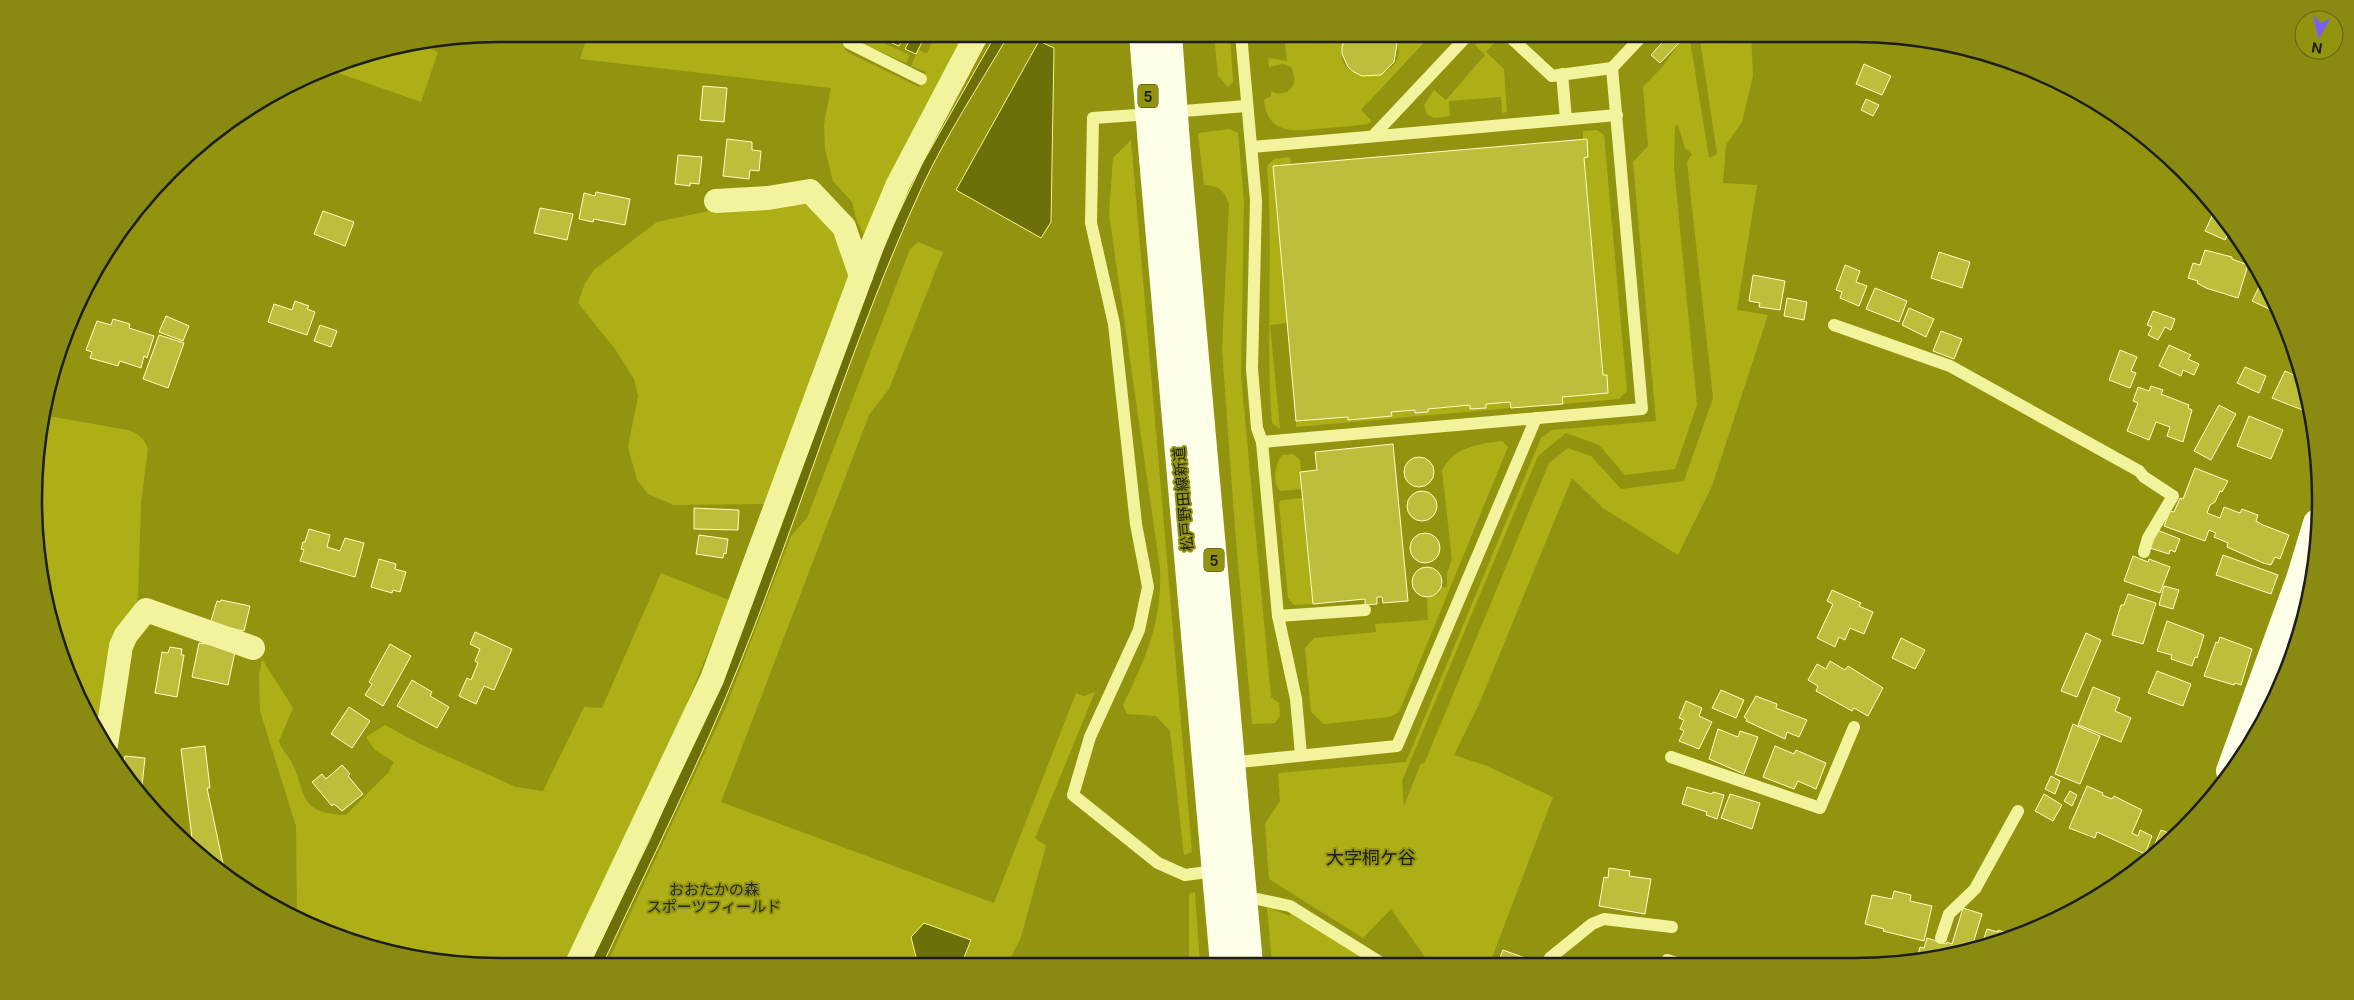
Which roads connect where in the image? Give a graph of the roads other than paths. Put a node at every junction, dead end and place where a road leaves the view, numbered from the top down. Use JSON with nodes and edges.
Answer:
{"nodes":[{"id":1,"x":849,"y":42,"type":"edge"},
{"id":2,"x":973,"y":42,"type":"edge"},
{"id":3,"x":1144,"y":42,"type":"edge"},
{"id":4,"x":1168,"y":42,"type":"edge"},
{"id":5,"x":1241,"y":42,"type":"edge"},
{"id":6,"x":1461,"y":42,"type":"edge"},
{"id":7,"x":1516,"y":42,"type":"edge"},
{"id":8,"x":1636,"y":42,"type":"edge"},
{"id":9,"x":1612,"y":68,"type":"junction"},
{"id":10,"x":1562,"y":74,"type":"junction"},
{"id":11,"x":921,"y":79,"type":"dead end"},
{"id":12,"x":1246,"y":106,"type":"junction"},
{"id":13,"x":1617,"y":114,"type":"junction"},
{"id":14,"x":1566,"y":119,"type":"junction"},
{"id":15,"x":1373,"y":136,"type":"junction"},
{"id":16,"x":1252,"y":147,"type":"junction"},
{"id":17,"x":1165,"y":157,"type":"junction"},
{"id":18,"x":716,"y":201,"type":"dead end"},
{"id":19,"x":861,"y":276,"type":"junction"},
{"id":20,"x":1834,"y":325,"type":"dead end"},
{"id":21,"x":1536,"y":418,"type":"junction"},
{"id":22,"x":1262,"y":442,"type":"junction"},
{"id":23,"x":2309,"y":551,"type":"edge"},
{"id":24,"x":2144,"y":552,"type":"dead end"},
{"id":25,"x":1365,"y":610,"type":"dead end"},
{"id":26,"x":1278,"y":616,"type":"junction"},
{"id":27,"x":253,"y":648,"type":"dead end"},
{"id":28,"x":1854,"y":727,"type":"dead end"},
{"id":29,"x":108,"y":735,"type":"edge"},
{"id":30,"x":2242,"y":741,"type":"edge"},
{"id":31,"x":1301,"y":755,"type":"junction"},
{"id":32,"x":1672,"y":757,"type":"dead end"},
{"id":33,"x":1219,"y":764,"type":"junction"},
{"id":34,"x":2018,"y":810,"type":"dead end"},
{"id":35,"x":1215,"y":871,"type":"junction"},
{"id":36,"x":1243,"y":896,"type":"junction"},
{"id":37,"x":1672,"y":927,"type":"dead end"},
{"id":38,"x":1941,"y":938,"type":"dead end"},
{"id":39,"x":580,"y":958,"type":"edge"},
{"id":40,"x":1223,"y":958,"type":"edge"},
{"id":41,"x":1248,"y":958,"type":"edge"},
{"id":42,"x":1373,"y":958,"type":"edge"},
{"id":43,"x":1550,"y":958,"type":"dead end"}],
"edges":[{"from":1,"to":11,"type":"lane"},
{"from":2,"to":19,"type":"street"},
{"from":3,"to":17,"type":"main road","name":"松戸野田線新道","number":"5","bridge":true},
{"from":4,"to":17,"type":"main road","name":"松戸野田線新道","number":"5","bridge":true},
{"from":5,"to":12,"type":"lane"},
{"from":6,"to":15,"type":"lane"},
{"from":7,"to":10,"type":"lane"},
{"from":8,"to":9,"type":"lane"},
{"from":9,"to":10,"type":"lane"},
{"from":9,"to":13,"type":"lane"},
{"from":10,"to":14,"type":"lane"},
{"from":12,"to":16,"type":"lane"},
{"from":12,"to":35,"type":"lane"},
{"from":13,"to":14,"type":"lane"},
{"from":13,"to":21,"type":"lane"},
{"from":14,"to":15,"type":"lane"},
{"from":15,"to":16,"type":"lane"},
{"from":16,"to":22,"type":"lane"},
{"from":17,"to":33,"type":"main road","name":"松戸野田線新道","number":"5"},
{"from":18,"to":19,"type":"street"},
{"from":19,"to":39,"type":"street"},
{"from":20,"to":24,"type":"lane"},
{"from":21,"to":22,"type":"lane"},
{"from":21,"to":31,"type":"lane"},
{"from":22,"to":26,"type":"lane"},
{"from":23,"to":30,"type":"main road"},
{"from":25,"to":26,"type":"lane"},
{"from":26,"to":31,"type":"lane"},
{"from":27,"to":29,"type":"street"},
{"from":28,"to":32,"type":"lane"},
{"from":31,"to":33,"type":"lane"},
{"from":33,"to":35,"type":"main road","name":"松戸野田線新道","number":"5"},
{"from":33,"to":36,"type":"main road","name":"松戸野田線新道","number":"5"},
{"from":34,"to":38,"type":"lane"},
{"from":35,"to":40,"type":"main road","name":"松戸野田線新道","number":"5"},
{"from":36,"to":41,"type":"main road","name":"松戸野田線新道","number":"5"},
{"from":36,"to":42,"type":"lane"},
{"from":37,"to":43,"type":"lane"}]}
